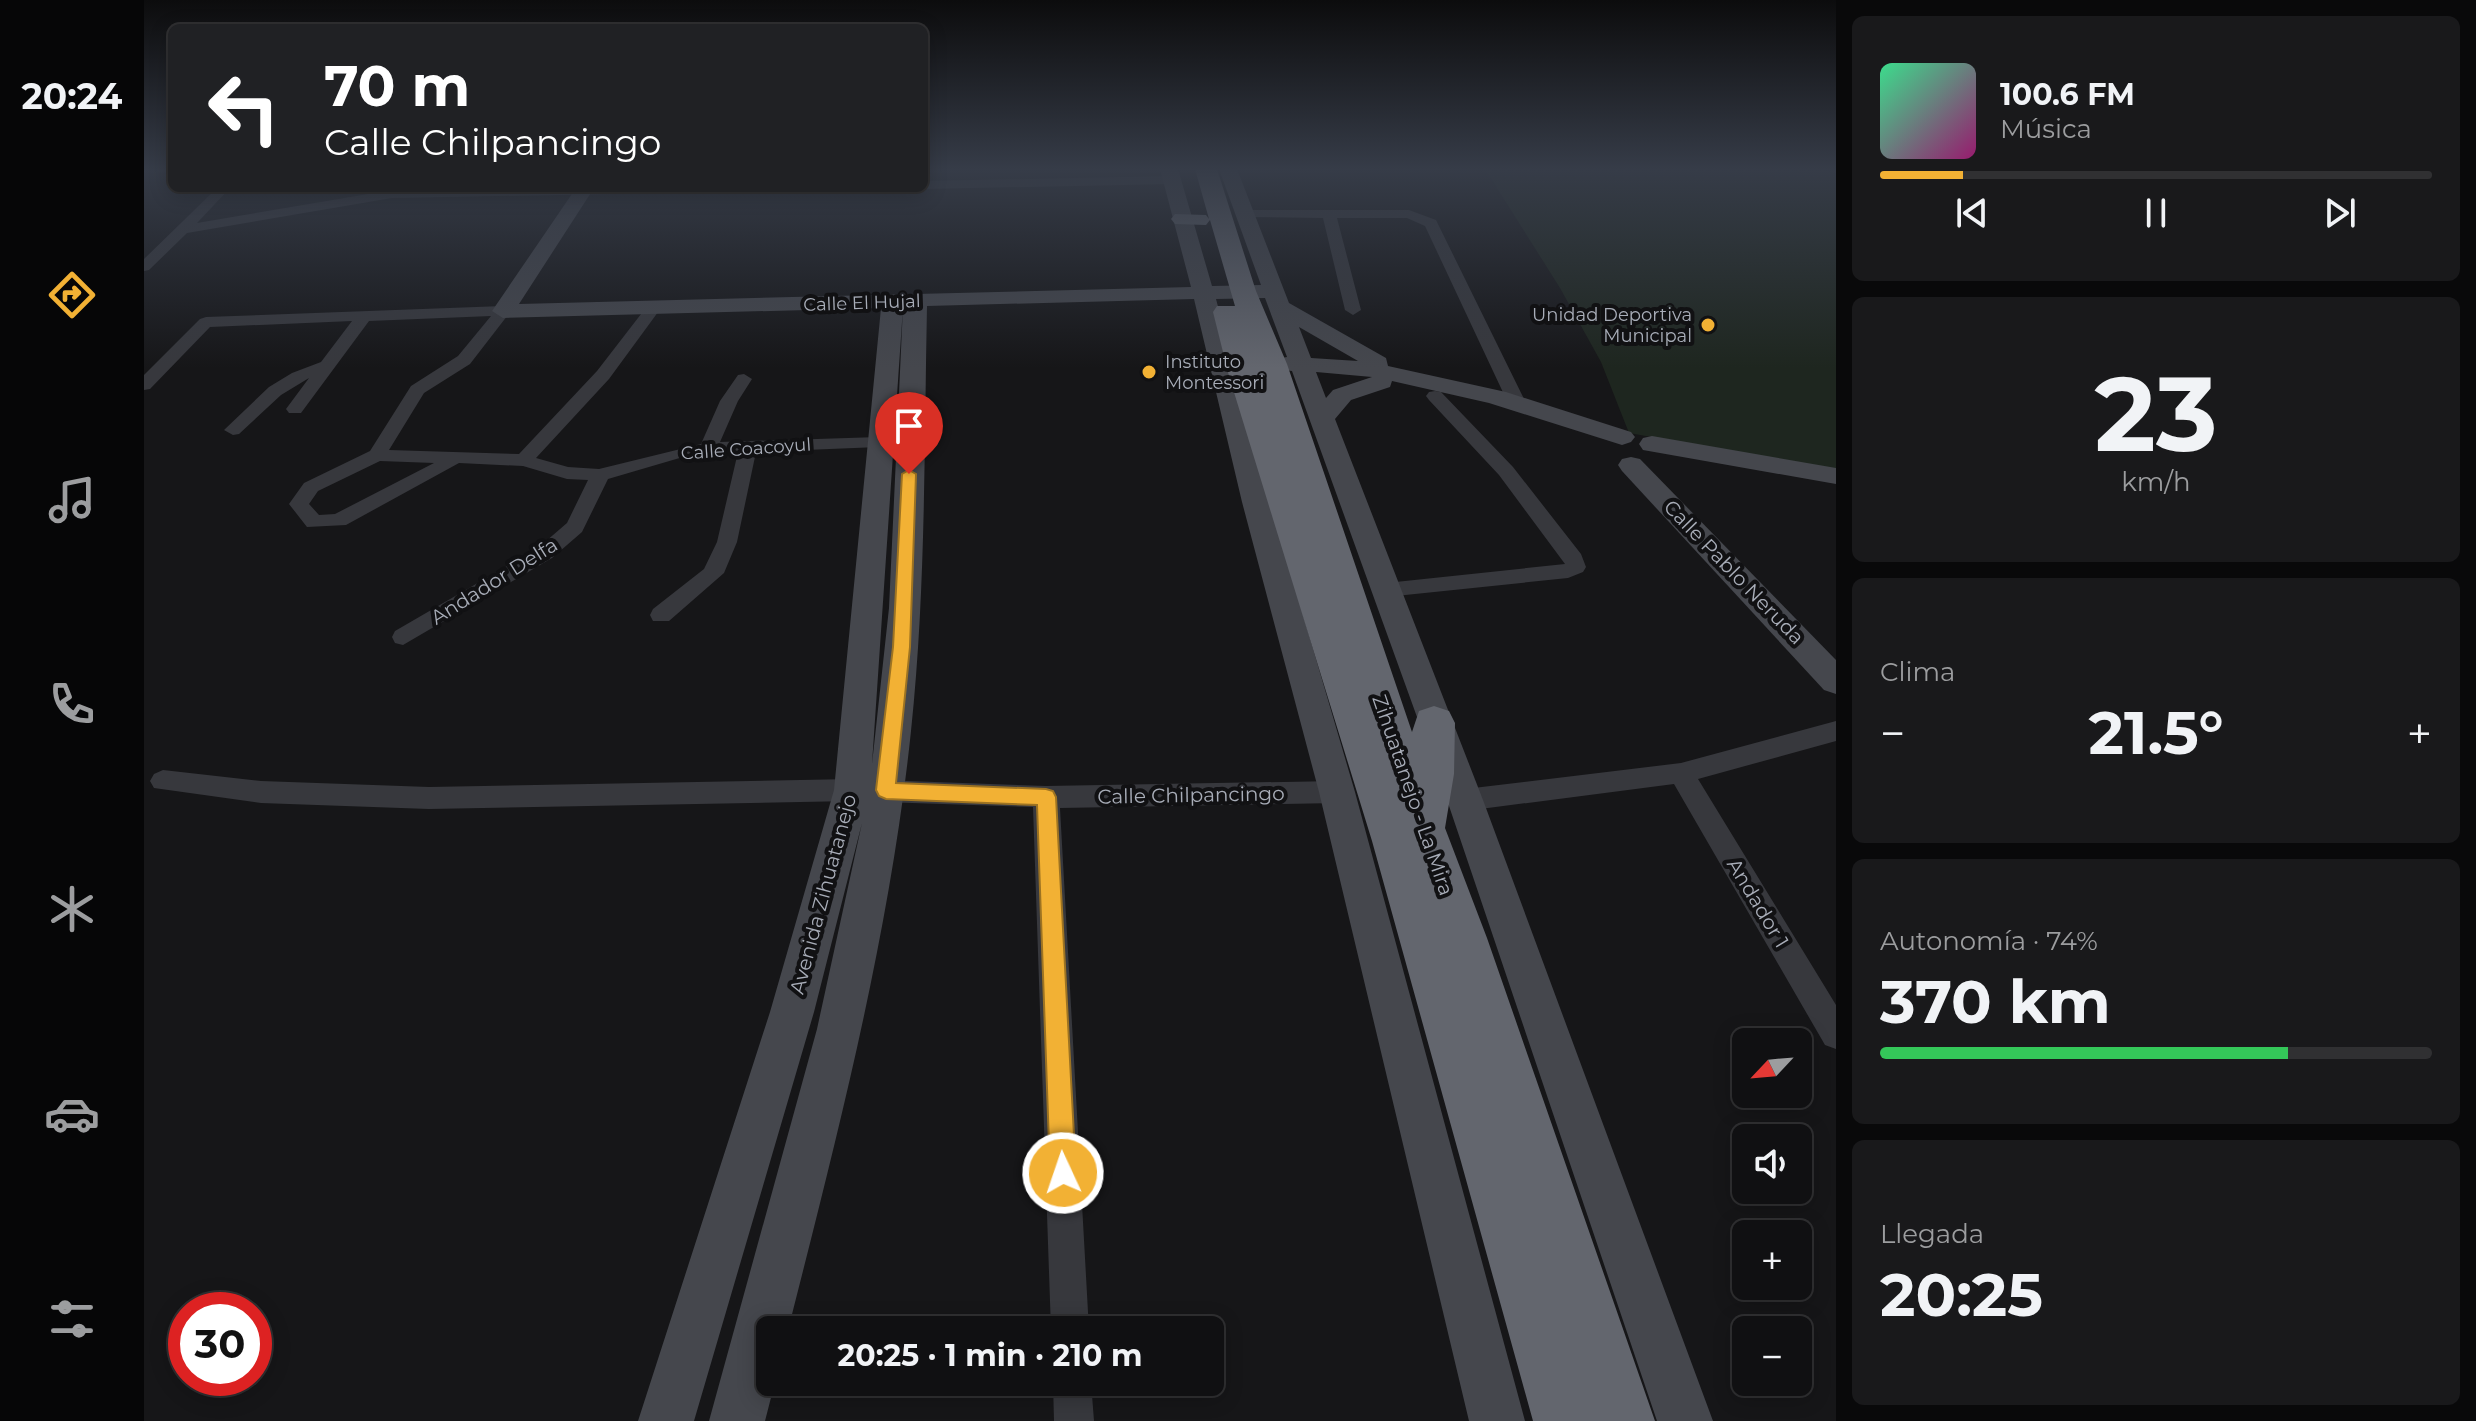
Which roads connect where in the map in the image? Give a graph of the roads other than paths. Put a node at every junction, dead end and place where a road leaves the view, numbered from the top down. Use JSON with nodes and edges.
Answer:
{"nodes":[{"id":1,"x":177,"y":235,"type":"edge"},
{"id":2,"x":553,"y":235,"type":"edge"},
{"id":3,"x":1201,"y":235,"type":"edge"},
{"id":4,"x":1215,"y":235,"type":"edge"},
{"id":5,"x":1244,"y":235,"type":"edge"},
{"id":6,"x":1334,"y":235,"type":"edge"},
{"id":7,"x":1437,"y":235,"type":"edge"},
{"id":8,"x":160,"y":252,"type":"junction"},
{"id":9,"x":144,"y":253,"type":"edge"},
{"id":10,"x":144,"y":267,"type":"edge"},
{"id":11,"x":1244,"y":294,"type":"junction"},
{"id":12,"x":905,"y":302,"type":"junction"},
{"id":13,"x":653,"y":308,"type":"junction"},
{"id":14,"x":1353,"y":310,"type":"dead end"},
{"id":15,"x":503,"y":311,"type":"junction"},
{"id":16,"x":364,"y":316,"type":"junction"},
{"id":17,"x":326,"y":366,"type":"junction"},
{"id":18,"x":1262,"y":370,"type":"junction"},
{"id":19,"x":744,"y":379,"type":"dead end"},
{"id":20,"x":1392,"y":379,"type":"junction"},
{"id":21,"x":144,"y":385,"type":"edge"},
{"id":22,"x":1435,"y":396,"type":"junction"},
{"id":23,"x":1517,"y":403,"type":"junction"},
{"id":24,"x":295,"y":409,"type":"dead end"},
{"id":25,"x":1322,"y":418,"type":"junction"},
{"id":26,"x":233,"y":430,"type":"dead end"},
{"id":27,"x":879,"y":442,"type":"junction"},
{"id":28,"x":748,"y":447,"type":"junction"},
{"id":29,"x":708,"y":448,"type":"junction"},
{"id":30,"x":1637,"y":453,"type":"junction"},
{"id":31,"x":377,"y":455,"type":"junction"},
{"id":32,"x":452,"y":460,"type":"junction"},
{"id":33,"x":524,"y":460,"type":"junction"},
{"id":34,"x":600,"y":475,"type":"junction"},
{"id":35,"x":1829,"y":482,"type":"edge"},
{"id":36,"x":1386,"y":590,"type":"junction"},
{"id":37,"x":661,"y":615,"type":"dead end"},
{"id":38,"x":403,"y":637,"type":"dead end"},
{"id":39,"x":1836,"y":681,"type":"edge"},
{"id":40,"x":1434,"y":723,"type":"junction"},
{"id":41,"x":1836,"y":731,"type":"edge"},
{"id":42,"x":1681,"y":773,"type":"junction"},
{"id":43,"x":163,"y":781,"type":"dead end"},
{"id":44,"x":869,"y":790,"type":"junction"},
{"id":45,"x":1337,"y":792,"type":"junction"},
{"id":46,"x":1046,"y":797,"type":"junction"},
{"id":47,"x":1465,"y":800,"type":"junction"},
{"id":48,"x":1423,"y":831,"type":"junction"},
{"id":49,"x":1836,"y":1034,"type":"edge"},
{"id":50,"x":1069,"y":1316,"type":"edge"},
{"id":51,"x":1073,"y":1396,"type":"edge"},
{"id":52,"x":666,"y":1421,"type":"edge"},
{"id":53,"x":737,"y":1421,"type":"edge"},
{"id":54,"x":1074,"y":1421,"type":"edge"},
{"id":55,"x":1497,"y":1421,"type":"edge"},
{"id":56,"x":1567,"y":1421,"type":"edge"},
{"id":57,"x":1621,"y":1421,"type":"edge"},
{"id":58,"x":1685,"y":1421,"type":"edge"}],
"edges":[{"from":1,"to":8,"type":"street"},
{"from":2,"to":15,"type":"street"},
{"from":3,"to":11,"type":"highway","name":"Zihuatanejo - La Mira"},
{"from":4,"to":11,"type":"highway","name":"Zihuatanejo - La Mira"},
{"from":5,"to":11,"type":"street"},
{"from":6,"to":14,"type":"street"},
{"from":7,"to":23,"type":"street"},
{"from":8,"to":9,"type":"street"},
{"from":8,"to":10,"type":"street"},
{"from":11,"to":12,"type":"street","name":"Calle El Hujal"},
{"from":11,"to":18,"type":"highway","name":"Zihuatanejo - La Mira"},
{"from":11,"to":20,"type":"street"},
{"from":12,"to":13,"type":"street","name":"Calle El Hujal"},
{"from":12,"to":27,"type":"street","name":"Avenida Zihuatanejo"},
{"from":12,"to":44,"type":"street","name":"Avenida Zihuatanejo"},
{"from":13,"to":15,"type":"street","name":"Calle El Hujal"},
{"from":13,"to":33,"type":"street"},
{"from":15,"to":16,"type":"street"},
{"from":15,"to":31,"type":"street"},
{"from":16,"to":17,"type":"street"},
{"from":16,"to":21,"type":"street"},
{"from":17,"to":24,"type":"street"},
{"from":17,"to":26,"type":"street"},
{"from":18,"to":20,"type":"street"},
{"from":18,"to":25,"type":"street"},
{"from":18,"to":45,"type":"street"},
{"from":18,"to":48,"type":"highway","name":"Zihuatanejo - La Mira"},
{"from":18,"to":56,"type":"highway","name":"Zihuatanejo - La Mira"},
{"from":19,"to":29,"type":"street"},
{"from":20,"to":22,"type":"street"},
{"from":20,"to":23,"type":"street"},
{"from":20,"to":25,"type":"street"},
{"from":22,"to":30,"type":"street"},
{"from":22,"to":36,"type":"street"},
{"from":23,"to":30,"type":"street"},
{"from":25,"to":36,"type":"street"},
{"from":27,"to":28,"type":"street","name":"Calle Coacoyul"},
{"from":27,"to":44,"type":"street","name":"Avenida Zihuatanejo"},
{"from":28,"to":29,"type":"street","name":"Calle Coacoyul"},
{"from":28,"to":37,"type":"street"},
{"from":29,"to":34,"type":"street","name":"Calle Coacoyul"},
{"from":30,"to":35,"type":"street"},
{"from":30,"to":39,"type":"street","name":"Calle Pablo Neruda"},
{"from":31,"to":32,"type":"street","name":"Calle Coacoyul"},
{"from":31,"to":32,"type":"street"},
{"from":32,"to":33,"type":"street","name":"Calle Coacoyul"},
{"from":33,"to":34,"type":"street","name":"Calle Coacoyul"},
{"from":34,"to":38,"type":"street","name":"Andador Delfa"},
{"from":36,"to":40,"type":"street"},
{"from":40,"to":47,"type":"street"},
{"from":40,"to":48,"type":"highway"},
{"from":41,"to":42,"type":"street"},
{"from":42,"to":47,"type":"street"},
{"from":42,"to":49,"type":"street","name":"Andador 1"},
{"from":43,"to":44,"type":"street","name":"Calle Chilpancingo"},
{"from":44,"to":46,"type":"street","name":"Calle Chilpancingo"},
{"from":44,"to":52,"type":"street","name":"Avenida Zihuatanejo"},
{"from":44,"to":53,"type":"street","name":"Avenida Zihuatanejo"},
{"from":45,"to":46,"type":"street","name":"Calle Chilpancingo"},
{"from":45,"to":55,"type":"street"},
{"from":46,"to":50,"type":"street"},
{"from":47,"to":58,"type":"street"},
{"from":48,"to":57,"type":"highway","name":"Zihuatanejo - La Mira"},
{"from":51,"to":54,"type":"street"}]}
